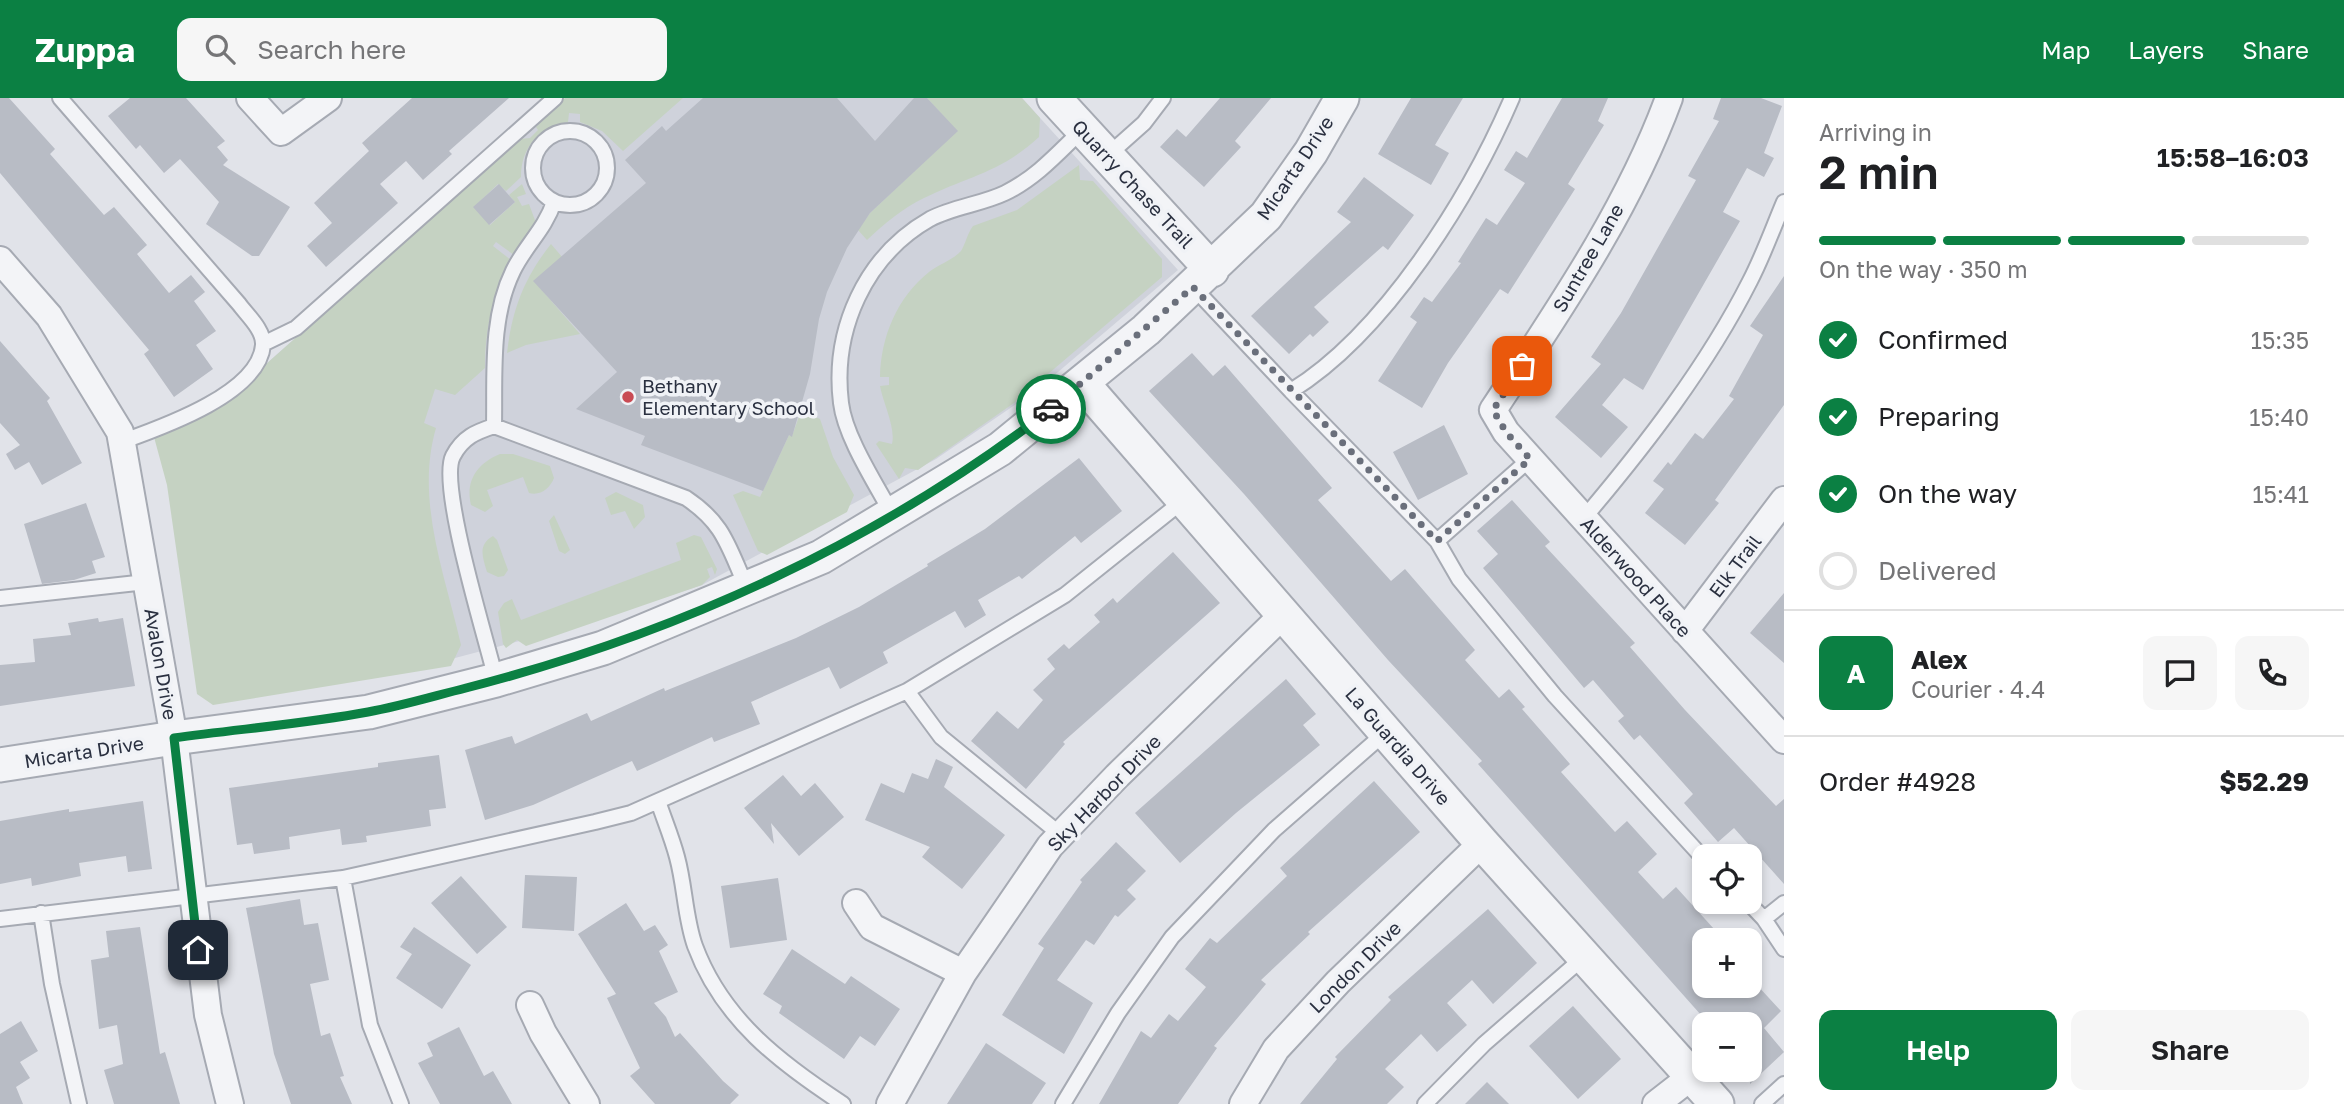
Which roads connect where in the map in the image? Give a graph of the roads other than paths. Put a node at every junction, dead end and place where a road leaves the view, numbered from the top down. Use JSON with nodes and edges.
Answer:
{"nodes":[{"id":1,"x":60,"y":98,"type":"edge"},
{"id":2,"x":250,"y":98,"type":"edge"},
{"id":3,"x":328,"y":98,"type":"edge"},
{"id":4,"x":555,"y":98,"type":"edge"},
{"id":5,"x":1054,"y":98,"type":"edge"},
{"id":6,"x":1163,"y":98,"type":"edge"},
{"id":7,"x":1342,"y":98,"type":"edge"},
{"id":8,"x":1512,"y":98,"type":"edge"},
{"id":9,"x":1669,"y":98,"type":"edge"},
{"id":10,"x":1083,"y":130,"type":"junction"},
{"id":11,"x":1107,"y":156,"type":"junction"},
{"id":12,"x":554,"y":202,"type":"junction"},
{"id":13,"x":1784,"y":202,"type":"edge"},
{"id":14,"x":0,"y":260,"type":"edge"},
{"id":15,"x":1203,"y":279,"type":"junction"},
{"id":16,"x":263,"y":344,"type":"junction"},
{"id":17,"x":1083,"y":384,"type":"junction"},
{"id":18,"x":1291,"y":391,"type":"junction"},
{"id":19,"x":1493,"y":410,"type":"joint"},
{"id":20,"x":494,"y":426,"type":"junction"},
{"id":21,"x":121,"y":442,"type":"junction"},
{"id":22,"x":1530,"y":459,"type":"junction"},
{"id":23,"x":1184,"y":500,"type":"junction"},
{"id":24,"x":1784,"y":500,"type":"edge"},
{"id":25,"x":893,"y":516,"type":"junction"},
{"id":26,"x":1584,"y":519,"type":"junction"},
{"id":27,"x":1437,"y":541,"type":"junction"},
{"id":28,"x":146,"y":582,"type":"junction"},
{"id":29,"x":748,"y":590,"type":"junction"},
{"id":30,"x":0,"y":598,"type":"edge"},
{"id":31,"x":1284,"y":614,"type":"junction"},
{"id":32,"x":1685,"y":631,"type":"junction"},
{"id":33,"x":496,"y":680,"type":"junction"},
{"id":34,"x":907,"y":691,"type":"junction"},
{"id":35,"x":1386,"y":732,"type":"junction"},
{"id":36,"x":174,"y":738,"type":"junction"},
{"id":37,"x":1784,"y":740,"type":"edge"},
{"id":38,"x":0,"y":765,"type":"edge"},
{"id":39,"x":658,"y":801,"type":"junction"},
{"id":40,"x":1060,"y":835,"type":"junction"},
{"id":41,"x":1482,"y":843,"type":"junction"},
{"id":42,"x":1692,"y":846,"type":"edge"},
{"id":43,"x":343,"y":878,"type":"junction"},
{"id":44,"x":191,"y":894,"type":"junction"},
{"id":45,"x":1784,"y":902,"type":"edge"},
{"id":46,"x":856,"y":903,"type":"dead end"},
{"id":47,"x":41,"y":913,"type":"junction"},
{"id":48,"x":1759,"y":914,"type":"edge"},
{"id":49,"x":0,"y":919,"type":"edge"},
{"id":50,"x":1764,"y":919,"type":"junction"},
{"id":51,"x":1784,"y":949,"type":"edge"},
{"id":52,"x":1584,"y":957,"type":"junction"},
{"id":53,"x":963,"y":973,"type":"junction"},
{"id":54,"x":530,"y":1005,"type":"dead end"},
{"id":55,"x":1692,"y":1076,"type":"joint"},
{"id":56,"x":1697,"y":1082,"type":"edge"},
{"id":57,"x":1784,"y":1084,"type":"edge"},
{"id":58,"x":79,"y":1104,"type":"edge"},
{"id":59,"x":230,"y":1104,"type":"edge"},
{"id":60,"x":401,"y":1104,"type":"edge"},
{"id":61,"x":586,"y":1104,"type":"edge"},
{"id":62,"x":843,"y":1104,"type":"edge"},
{"id":63,"x":890,"y":1104,"type":"edge"},
{"id":64,"x":1063,"y":1104,"type":"edge"},
{"id":65,"x":1243,"y":1104,"type":"edge"},
{"id":66,"x":1425,"y":1104,"type":"edge"},
{"id":67,"x":1656,"y":1104,"type":"edge"},
{"id":68,"x":1717,"y":1104,"type":"edge"},
{"id":69,"x":1762,"y":1104,"type":"edge"}],
"edges":[{"from":1,"to":16,"type":"lane"},
{"from":2,"to":3,"type":"street"},
{"from":4,"to":16,"type":"lane"},
{"from":5,"to":10,"type":"street","name":"Quarry Chase Trail"},
{"from":6,"to":11,"type":"lane"},
{"from":7,"to":15,"type":"street","name":"Micarta Drive"},
{"from":8,"to":18,"type":"lane"},
{"from":9,"to":19,"type":"street","name":"Suntree Lane"},
{"from":10,"to":11,"type":"street","name":"Quarry Chase Trail"},
{"from":10,"to":25,"type":"lane"},
{"from":11,"to":15,"type":"street","name":"Quarry Chase Trail"},
{"from":12,"to":12,"type":"lane"},
{"from":12,"to":20,"type":"lane"},
{"from":13,"to":26,"type":"lane"},
{"from":14,"to":21,"type":"street","name":"Avalon Drive"},
{"from":15,"to":17,"type":"street","name":"Micarta Drive"},
{"from":15,"to":18,"type":"lane"},
{"from":16,"to":21,"type":"lane"},
{"from":17,"to":23,"type":"street","name":"La Guardia Drive"},
{"from":17,"to":25,"type":"street","name":"Micarta Drive"},
{"from":18,"to":27,"type":"lane"},
{"from":19,"to":22,"type":"street","name":"Alderwood Place"},
{"from":20,"to":29,"type":"lane"},
{"from":20,"to":33,"type":"lane"},
{"from":21,"to":28,"type":"street","name":"Avalon Drive"},
{"from":22,"to":26,"type":"street","name":"Alderwood Place"},
{"from":22,"to":27,"type":"lane"},
{"from":23,"to":31,"type":"street","name":"La Guardia Drive"},
{"from":23,"to":34,"type":"lane"},
{"from":24,"to":32,"type":"street","name":"Elk Trail"},
{"from":25,"to":29,"type":"street","name":"Micarta Drive"},
{"from":26,"to":32,"type":"street","name":"Alderwood Place"},
{"from":27,"to":42,"type":"lane"},
{"from":28,"to":30,"type":"lane"},
{"from":28,"to":36,"type":"street","name":"Avalon Drive"},
{"from":29,"to":33,"type":"street","name":"Micarta Drive"},
{"from":31,"to":35,"type":"street","name":"La Guardia Drive"},
{"from":31,"to":40,"type":"street","name":"Sky Harbor Drive"},
{"from":32,"to":37,"type":"street","name":"Alderwood Place"},
{"from":33,"to":36,"type":"street","name":"Micarta Drive"},
{"from":34,"to":39,"type":"lane"},
{"from":34,"to":40,"type":"lane"},
{"from":35,"to":41,"type":"street","name":"La Guardia Drive"},
{"from":35,"to":64,"type":"lane"},
{"from":36,"to":38,"type":"street","name":"Micarta Drive"},
{"from":36,"to":44,"type":"street","name":"Avalon Drive"},
{"from":39,"to":43,"type":"lane"},
{"from":39,"to":62,"type":"lane"},
{"from":40,"to":53,"type":"street","name":"Sky Harbor Drive"},
{"from":41,"to":52,"type":"street","name":"La Guardia Drive"},
{"from":41,"to":65,"type":"street","name":"London Drive"},
{"from":43,"to":44,"type":"lane"},
{"from":43,"to":60,"type":"lane"},
{"from":44,"to":47,"type":"lane"},
{"from":44,"to":59,"type":"street","name":"Avalon Drive"},
{"from":45,"to":50,"type":"lane"},
{"from":46,"to":53,"type":"street"},
{"from":47,"to":49,"type":"lane"},
{"from":47,"to":58,"type":"lane"},
{"from":48,"to":50,"type":"lane"},
{"from":50,"to":51,"type":"lane"},
{"from":52,"to":55,"type":"street","name":"La Guardia Drive"},
{"from":52,"to":66,"type":"lane"},
{"from":53,"to":63,"type":"street","name":"Sky Harbor Drive"},
{"from":54,"to":61,"type":"street"},
{"from":55,"to":67,"type":"street"},
{"from":56,"to":68,"type":"street","name":"La Guardia Drive"},
{"from":57,"to":69,"type":"lane"}]}
